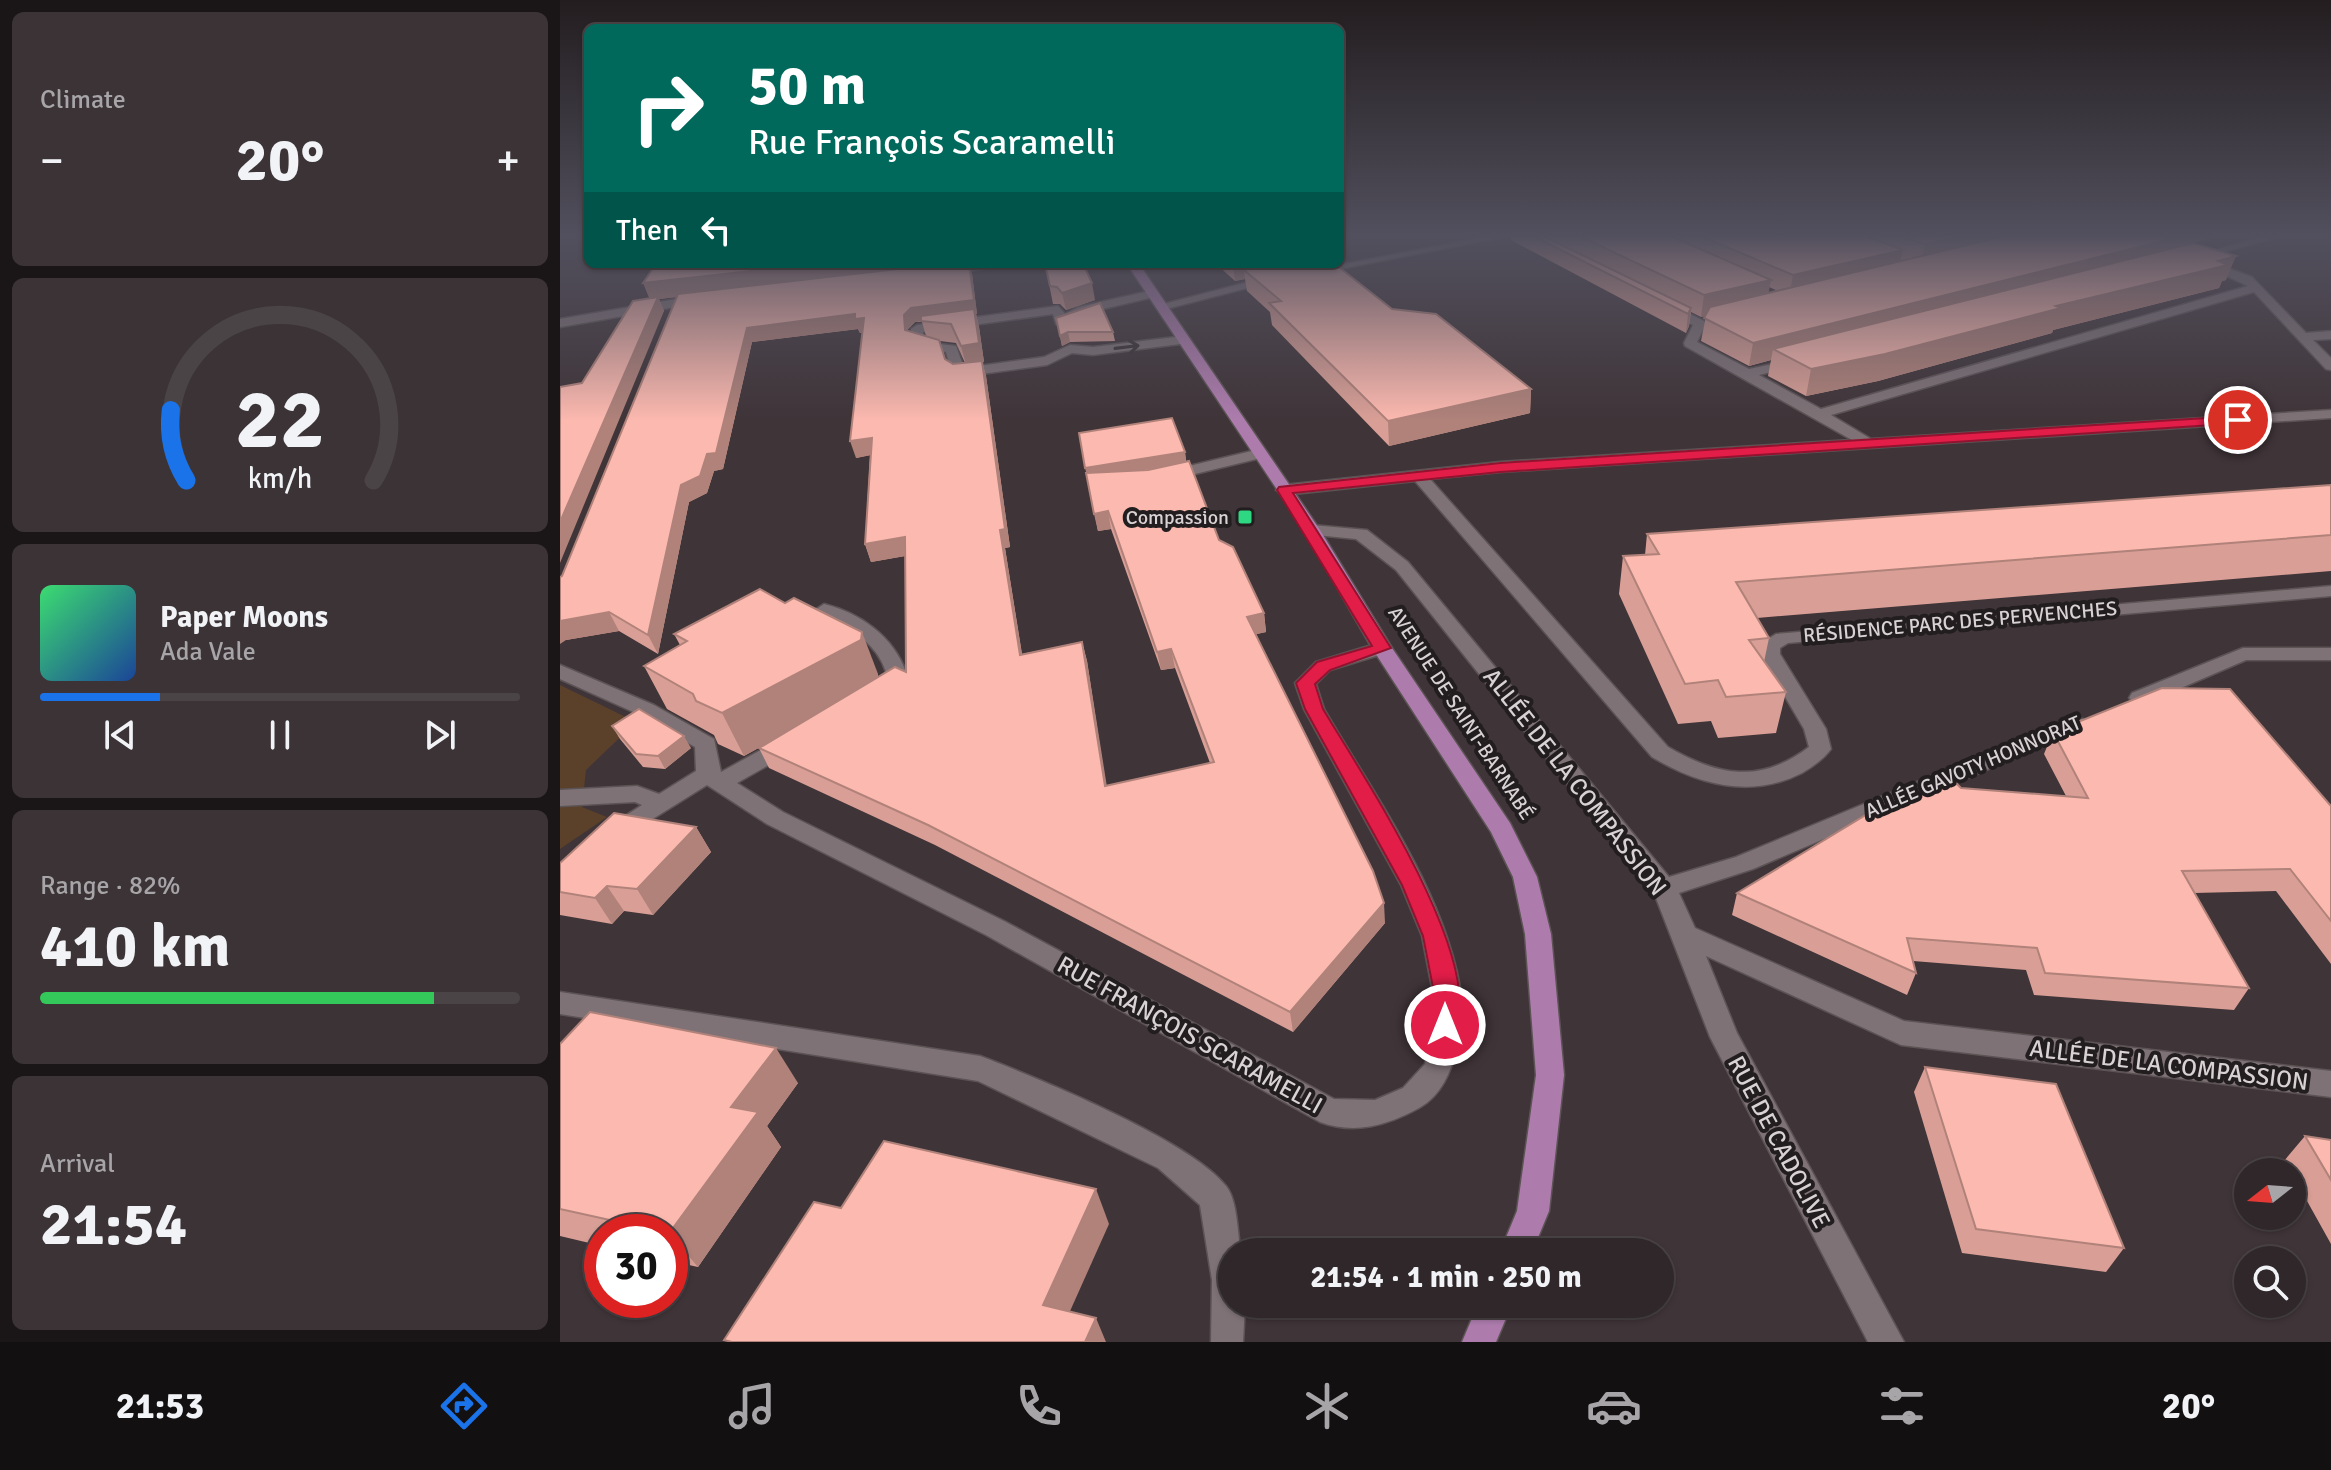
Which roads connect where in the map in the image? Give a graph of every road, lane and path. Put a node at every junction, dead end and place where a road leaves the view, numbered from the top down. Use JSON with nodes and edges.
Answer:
{"nodes":[{"id":1,"x":1142,"y":297,"type":"edge"},
{"id":2,"x":1156,"y":297,"type":"edge"},
{"id":3,"x":1200,"y":297,"type":"edge"},
{"id":4,"x":2224,"y":297,"type":"edge"},
{"id":5,"x":2262,"y":297,"type":"edge"},
{"id":6,"x":708,"y":298,"type":"edge"},
{"id":7,"x":1659,"y":303,"type":"edge"},
{"id":8,"x":1162,"y":306,"type":"junction"},
{"id":9,"x":1715,"y":321,"type":"edge"},
{"id":10,"x":560,"y":323,"type":"edge"},
{"id":11,"x":1700,"y":324,"type":"junction"},
{"id":12,"x":2331,"y":335,"type":"edge"},
{"id":13,"x":2302,"y":337,"type":"junction"},
{"id":14,"x":1184,"y":340,"type":"junction"},
{"id":15,"x":1808,"y":358,"type":"edge"},
{"id":16,"x":2331,"y":366,"type":"edge"},
{"id":17,"x":1747,"y":374,"type":"junction"},
{"id":18,"x":1819,"y":414,"type":"junction"},
{"id":19,"x":2331,"y":414,"type":"edge"},
{"id":20,"x":1867,"y":443,"type":"junction"},
{"id":21,"x":1260,"y":454,"type":"junction"},
{"id":22,"x":1419,"y":476,"type":"junction"},
{"id":23,"x":1151,"y":479,"type":"edge"},
{"id":24,"x":1284,"y":490,"type":"junction"},
{"id":25,"x":1312,"y":530,"type":"junction"},
{"id":26,"x":2331,"y":591,"type":"edge"},
{"id":27,"x":824,"y":610,"type":"edge"},
{"id":28,"x":1382,"y":648,"type":"junction"},
{"id":29,"x":2331,"y":654,"type":"edge"},
{"id":30,"x":560,"y":671,"type":"edge"},
{"id":31,"x":864,"y":702,"type":"edge"},
{"id":32,"x":2125,"y":703,"type":"edge"},
{"id":33,"x":2096,"y":715,"type":"edge"},
{"id":34,"x":810,"y":732,"type":"edge"},
{"id":35,"x":714,"y":778,"type":"junction"},
{"id":36,"x":560,"y":798,"type":"edge"},
{"id":37,"x":660,"y":803,"type":"junction"},
{"id":38,"x":598,"y":845,"type":"edge"},
{"id":39,"x":1664,"y":888,"type":"junction"},
{"id":40,"x":1685,"y":935,"type":"junction"},
{"id":41,"x":560,"y":1003,"type":"edge"},
{"id":42,"x":2331,"y":1084,"type":"edge"},
{"id":43,"x":1522,"y":1238,"type":"edge"},
{"id":44,"x":1489,"y":1318,"type":"edge"},
{"id":45,"x":1227,"y":1338,"type":"dead end"},
{"id":46,"x":1479,"y":1342,"type":"edge"},
{"id":47,"x":1887,"y":1342,"type":"edge"}],
"edges":[{"from":1,"to":14,"type":"street","one_way":true},
{"from":2,"to":8,"type":"main road","name":"AVENUE DE SAINT-BARNABÉ"},
{"from":3,"to":8,"type":"street"},
{"from":4,"to":18,"type":"street"},
{"from":5,"to":13,"type":"street"},
{"from":6,"to":10,"type":"street"},
{"from":7,"to":11,"type":"street"},
{"from":8,"to":14,"type":"main road","name":"AVENUE DE SAINT-BARNABÉ"},
{"from":9,"to":11,"type":"street"},
{"from":11,"to":17,"type":"street"},
{"from":12,"to":13,"type":"street"},
{"from":13,"to":16,"type":"street"},
{"from":14,"to":21,"type":"main road","name":"AVENUE DE SAINT-BARNABÉ"},
{"from":15,"to":17,"type":"street"},
{"from":17,"to":18,"type":"street"},
{"from":18,"to":20,"type":"street"},
{"from":19,"to":20,"type":"street"},
{"from":20,"to":22,"type":"street"},
{"from":21,"to":23,"type":"street"},
{"from":21,"to":24,"type":"main road","name":"AVENUE DE SAINT-BARNABÉ"},
{"from":22,"to":24,"type":"street"},
{"from":22,"to":26,"type":"street","name":"RÉSIDENCE PARC DES PERVENCHES"},
{"from":24,"to":25,"type":"main road","name":"AVENUE DE SAINT-BARNABÉ"},
{"from":25,"to":28,"type":"main road","name":"AVENUE DE SAINT-BARNABÉ"},
{"from":25,"to":39,"type":"street","name":"ALLÉE DE LA COMPASSION"},
{"from":27,"to":31,"type":"street"},
{"from":28,"to":35,"type":"street","name":"RUE FRANÇOIS SCARAMELLI"},
{"from":28,"to":43,"type":"main road","name":"AVENUE DE SAINT-BARNABÉ"},
{"from":29,"to":32,"type":"street"},
{"from":30,"to":35,"type":"street"},
{"from":33,"to":39,"type":"street","name":"ALLÉE GAVOTY HONNORAT"},
{"from":34,"to":35,"type":"street"},
{"from":35,"to":37,"type":"street"},
{"from":36,"to":37,"type":"street"},
{"from":37,"to":38,"type":"street"},
{"from":39,"to":40,"type":"street","name":"ALLÉE DE LA COMPASSION"},
{"from":40,"to":42,"type":"street","name":"ALLÉE DE LA COMPASSION"},
{"from":40,"to":47,"type":"street","name":"RUE DE CADOLIVE"},
{"from":41,"to":45,"type":"street"},
{"from":44,"to":46,"type":"main road"}]}
